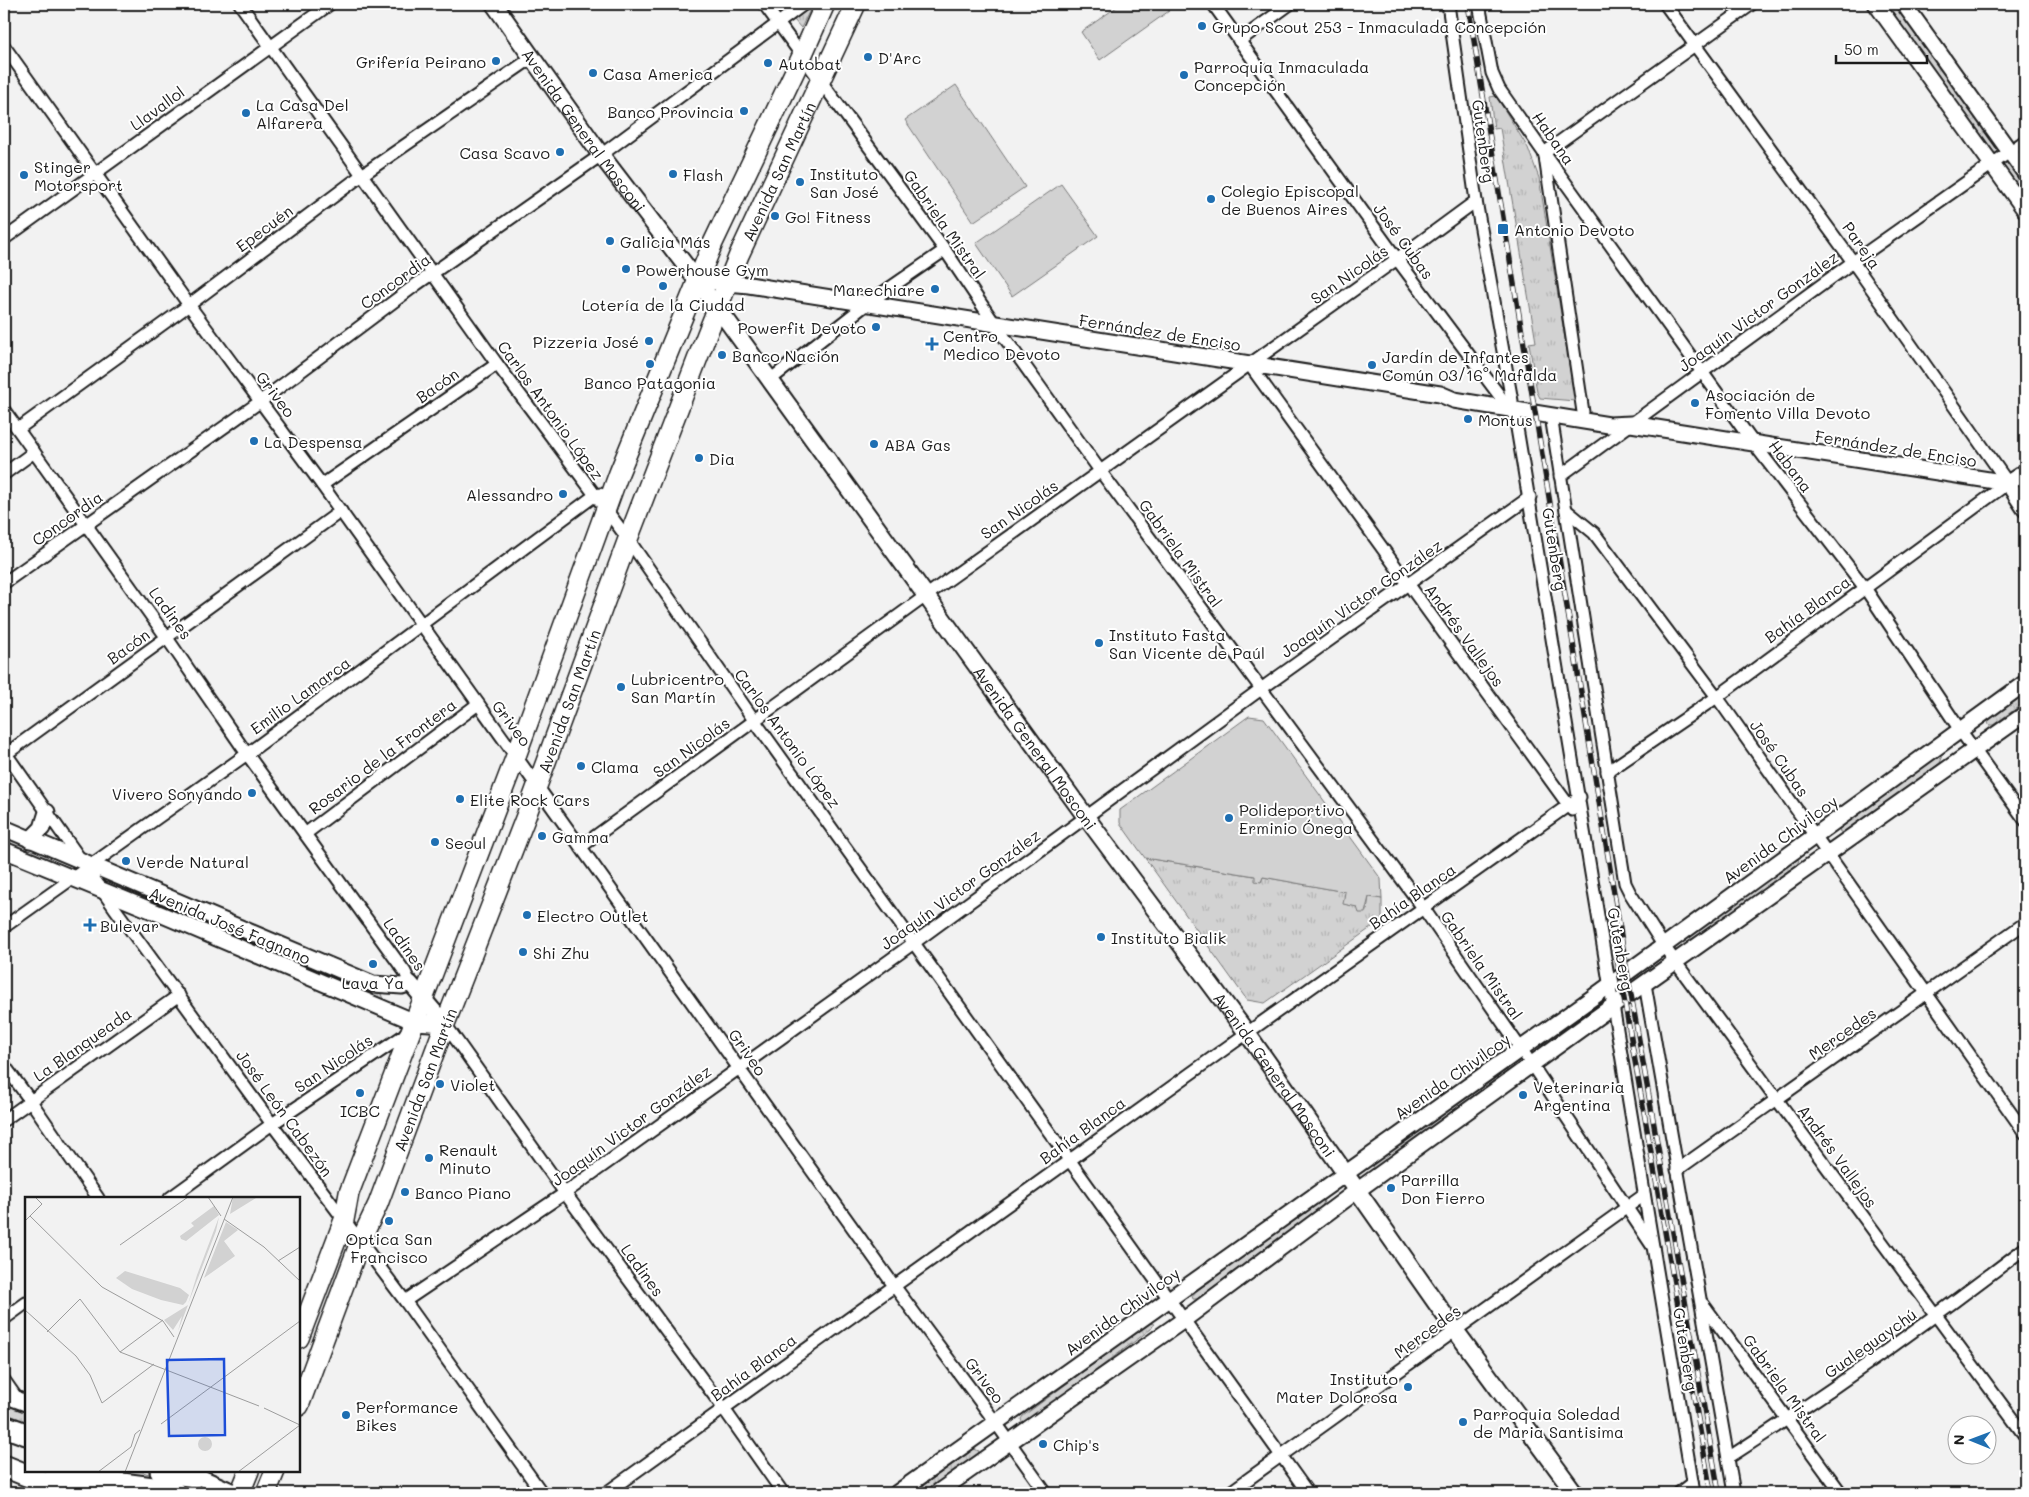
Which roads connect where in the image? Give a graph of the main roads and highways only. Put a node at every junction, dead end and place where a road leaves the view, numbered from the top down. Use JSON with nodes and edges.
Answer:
{"nodes":[{"id":1,"x":494,"y":4,"type":"edge"},
{"id":2,"x":825,"y":4,"type":"edge"},
{"id":3,"x":856,"y":4,"type":"edge"},
{"id":4,"x":697,"y":280,"type":"junction"},
{"id":5,"x":718,"y":308,"type":"junction"},
{"id":6,"x":300,"y":1335,"type":"edge"},
{"id":7,"x":300,"y":1403,"type":"edge"},
{"id":8,"x":4,"y":1426,"type":"edge"},
{"id":9,"x":25,"y":1434,"type":"edge"},
{"id":10,"x":25,"y":1434,"type":"edge"},
{"id":11,"x":4,"y":1435,"type":"edge"},
{"id":12,"x":4,"y":1458,"type":"edge"},
{"id":13,"x":25,"y":1463,"type":"edge"},
{"id":14,"x":4,"y":1466,"type":"edge"},
{"id":15,"x":61,"y":1472,"type":"edge"},
{"id":16,"x":171,"y":1472,"type":"edge"},
{"id":17,"x":249,"y":1472,"type":"edge"},
{"id":18,"x":274,"y":1472,"type":"edge"},
{"id":19,"x":190,"y":1474,"type":"edge"},
{"id":20,"x":71,"y":1493,"type":"edge"},
{"id":21,"x":174,"y":1493,"type":"edge"},
{"id":22,"x":240,"y":1493,"type":"edge"},
{"id":23,"x":266,"y":1493,"type":"edge"},
{"id":24,"x":1575,"y":1493,"type":"edge"}],
"edges":[{"from":1,"to":4,"type":"main road","name":"Avenida General Mosconi"},
{"from":2,"to":4,"type":"main road","name":"Avenida San Martín"},
{"from":3,"to":5,"type":"main road","name":"Avenida San Martín"},
{"from":4,"to":5,"type":"main road","name":"Avenida General Mosconi"},
{"from":4,"to":6,"type":"main road","name":"Avenida San Martín"},
{"from":5,"to":7,"type":"main road","name":"Avenida San Martín"},
{"from":5,"to":24,"type":"main road","name":"Avenida General Mosconi"},
{"from":8,"to":9,"type":"highway"},
{"from":10,"to":11,"type":"highway"},
{"from":12,"to":13,"type":"highway"},
{"from":14,"to":20,"type":"highway"},
{"from":15,"to":21,"type":"highway"},
{"from":16,"to":19,"type":"highway"},
{"from":17,"to":22,"type":"main road"},
{"from":18,"to":23,"type":"main road"}]}
